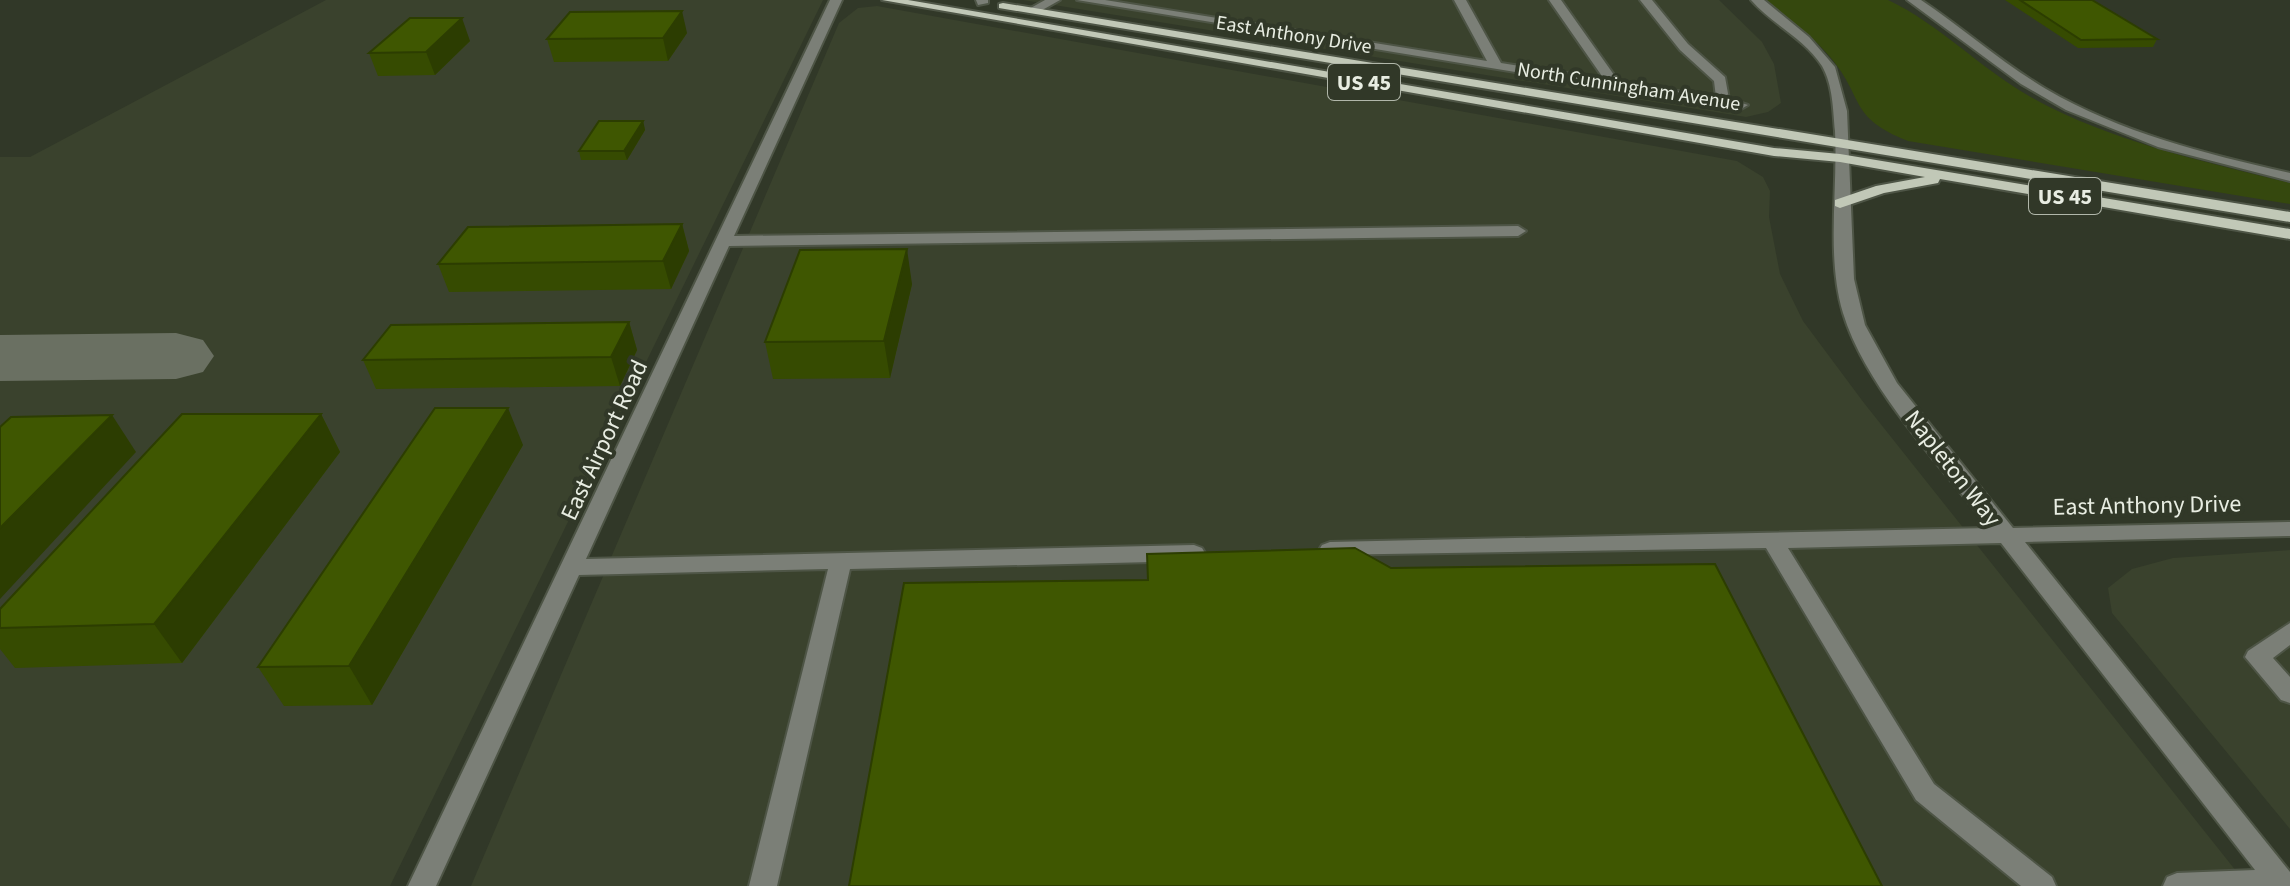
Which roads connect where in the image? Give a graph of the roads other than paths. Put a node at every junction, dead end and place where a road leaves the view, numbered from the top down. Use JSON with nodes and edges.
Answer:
{"nodes":[{"id":1,"x":888,"y":0,"type":"edge"},
{"id":2,"x":960,"y":0,"type":"edge"},
{"id":3,"x":1054,"y":0,"type":"edge"},
{"id":4,"x":1083,"y":0,"type":"edge"},
{"id":5,"x":1460,"y":0,"type":"edge"},
{"id":6,"x":1555,"y":0,"type":"edge"},
{"id":7,"x":1646,"y":0,"type":"edge"},
{"id":8,"x":1757,"y":0,"type":"edge"},
{"id":9,"x":1913,"y":0,"type":"edge"},
{"id":10,"x":982,"y":2,"type":"edge"},
{"id":11,"x":832,"y":7,"type":"edge"},
{"id":12,"x":1033,"y":11,"type":"junction"},
{"id":13,"x":1496,"y":66,"type":"junction"},
{"id":14,"x":1615,"y":85,"type":"junction"},
{"id":15,"x":1723,"y":102,"type":"junction"},
{"id":16,"x":1741,"y":105,"type":"dead end"},
{"id":17,"x":1840,"y":150,"type":"junction"},
{"id":18,"x":1955,"y":177,"type":"junction"},
{"id":19,"x":2290,"y":177,"type":"edge"},
{"id":20,"x":1840,"y":203,"type":"junction"},
{"id":21,"x":2290,"y":217,"type":"edge"},
{"id":22,"x":1518,"y":231,"type":"dead end"},
{"id":23,"x":2290,"y":234,"type":"edge"},
{"id":24,"x":727,"y":241,"type":"junction"},
{"id":25,"x":2290,"y":529,"type":"edge"},
{"id":26,"x":2005,"y":533,"type":"junction"},
{"id":27,"x":1772,"y":540,"type":"junction"},
{"id":28,"x":1302,"y":551,"type":"edge"},
{"id":29,"x":1212,"y":553,"type":"edge"},
{"id":30,"x":841,"y":561,"type":"junction"},
{"id":31,"x":572,"y":567,"type":"junction"},
{"id":32,"x":2290,"y":632,"type":"edge"},
{"id":33,"x":2290,"y":693,"type":"edge"},
{"id":34,"x":2283,"y":884,"type":"edge"},
{"id":35,"x":422,"y":886,"type":"edge"},
{"id":36,"x":763,"y":886,"type":"edge"},
{"id":37,"x":2042,"y":886,"type":"edge"},
{"id":38,"x":2177,"y":886,"type":"edge"}],
"edges":[{"from":1,"to":17,"type":"main road","name":"North Cunningham Avenue","number":"US 45"},
{"from":2,"to":10,"type":"main road","name":"North Cunningham Avenue","number":"US 45"},
{"from":3,"to":12,"type":"street"},
{"from":4,"to":13,"type":"street","name":"East Anthony Drive"},
{"from":5,"to":13,"type":"street"},
{"from":6,"to":14,"type":"street"},
{"from":7,"to":15,"type":"street"},
{"from":8,"to":17,"type":"street","name":"Napleton Way"},
{"from":9,"to":19,"type":"street"},
{"from":10,"to":12,"type":"main road","name":"North Cunningham Avenue","number":"US 45"},
{"from":11,"to":24,"type":"street","name":"East Airport Road"},
{"from":12,"to":17,"type":"main road","name":"North Cunningham Avenue","number":"US 45"},
{"from":13,"to":14,"type":"street","name":"East Anthony Drive"},
{"from":14,"to":15,"type":"street","name":"East Anthony Drive"},
{"from":15,"to":16,"type":"street","name":"East Anthony Drive"},
{"from":17,"to":18,"type":"main road","number":"US 45"},
{"from":17,"to":20,"type":"street","name":"Napleton Way"},
{"from":17,"to":21,"type":"main road","name":"North Cunningham Avenue","number":"US 45"},
{"from":18,"to":20,"type":"main road"},
{"from":18,"to":23,"type":"main road","number":"US 45"},
{"from":20,"to":26,"type":"street","name":"Napleton Way"},
{"from":22,"to":24,"type":"street"},
{"from":24,"to":31,"type":"street","name":"East Airport Road"},
{"from":25,"to":26,"type":"street","name":"East Anthony Drive"},
{"from":26,"to":27,"type":"street","name":"East Anthony Drive"},
{"from":26,"to":34,"type":"street","name":"Napleton Way"},
{"from":27,"to":28,"type":"street","name":"East Anthony Drive"},
{"from":27,"to":37,"type":"street"},
{"from":29,"to":30,"type":"street"},
{"from":30,"to":31,"type":"street"},
{"from":30,"to":36,"type":"street"},
{"from":31,"to":35,"type":"street","name":"East Airport Road"},
{"from":32,"to":33,"type":"street"},
{"from":34,"to":38,"type":"street"}]}
